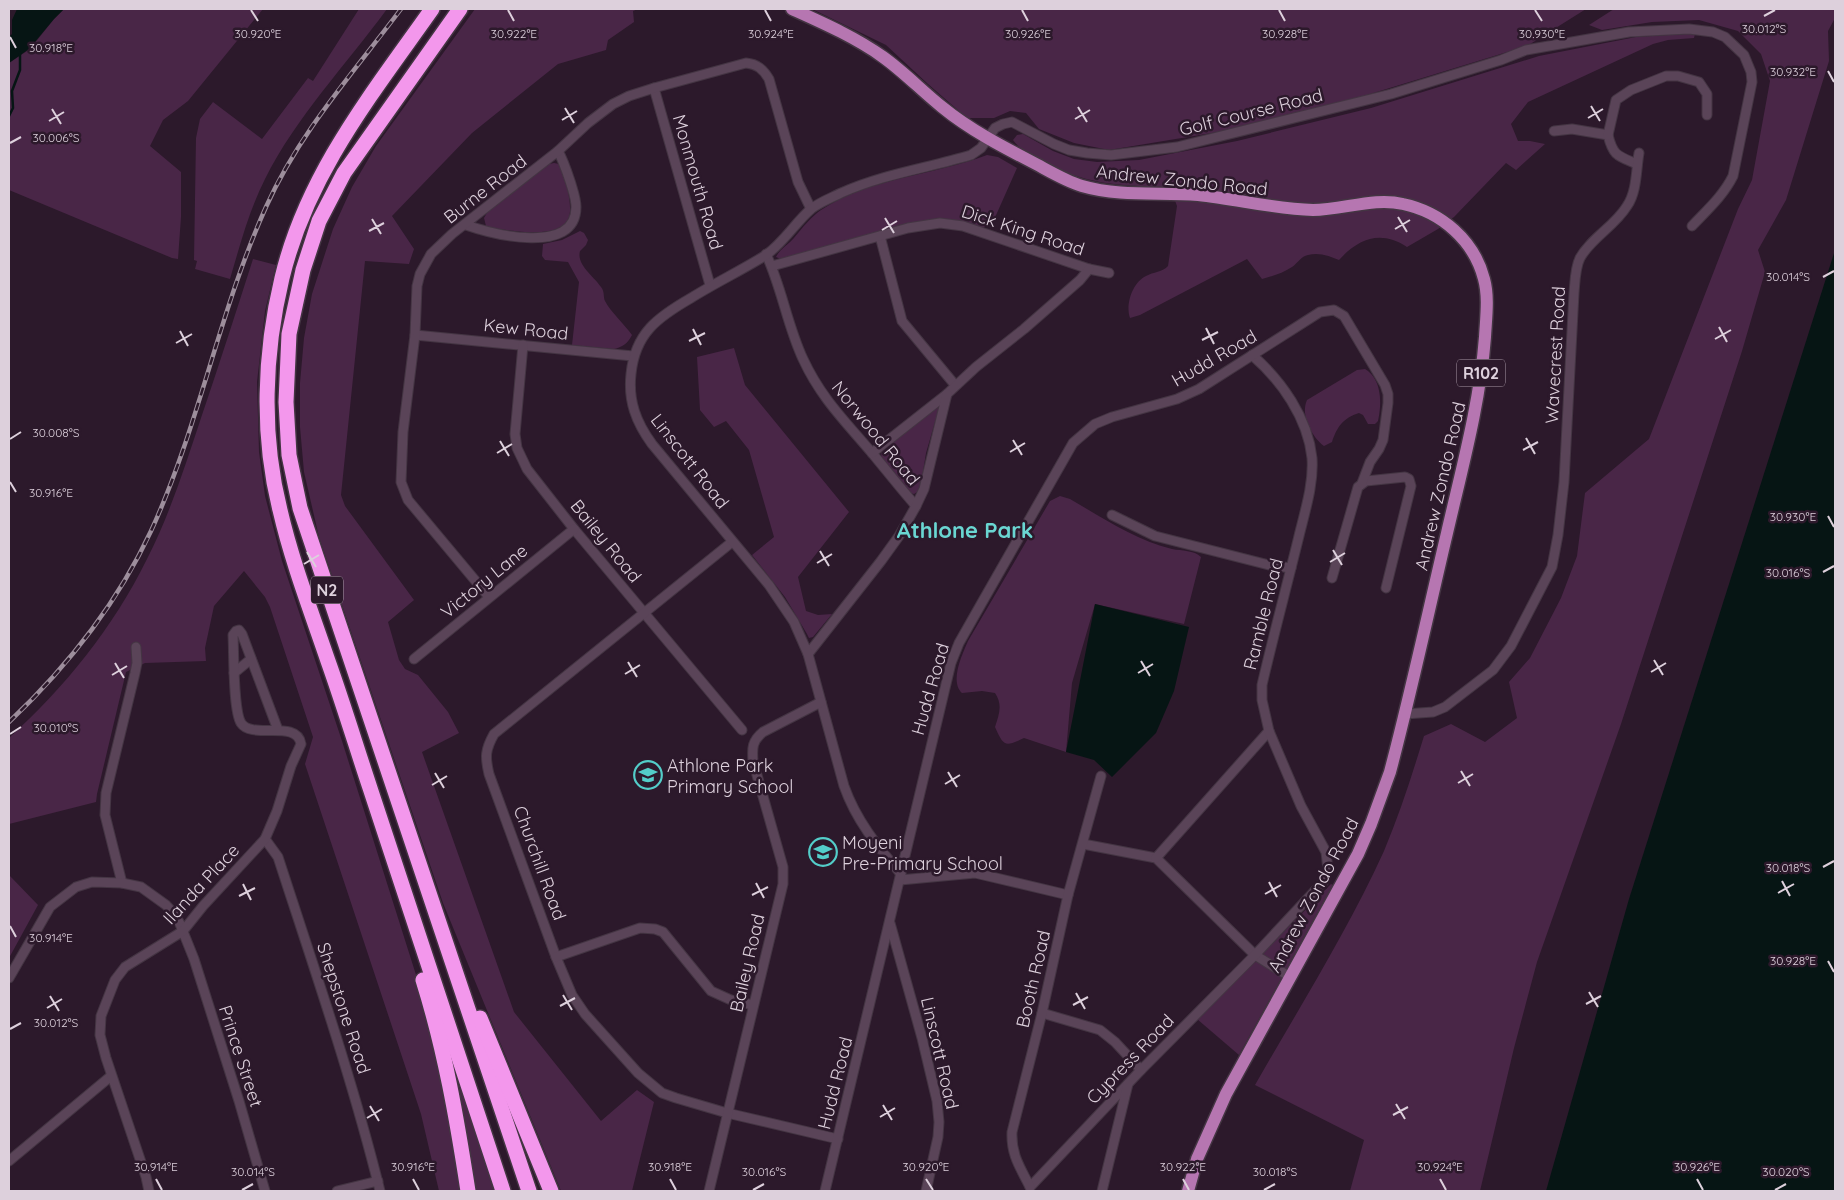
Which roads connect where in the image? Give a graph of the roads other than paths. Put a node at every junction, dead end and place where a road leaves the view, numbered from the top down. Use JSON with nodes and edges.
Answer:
{"nodes":[{"id":1,"x":432,"y":9,"type":"edge"},
{"id":2,"x":460,"y":9,"type":"edge"},
{"id":3,"x":792,"y":9,"type":"edge"},
{"id":4,"x":654,"y":88,"type":"junction"},
{"id":5,"x":1707,"y":115,"type":"dead end"},
{"id":6,"x":1554,"y":131,"type":"dead end"},
{"id":7,"x":1608,"y":135,"type":"junction"},
{"id":8,"x":988,"y":138,"type":"junction"},
{"id":9,"x":558,"y":151,"type":"junction"},
{"id":10,"x":1639,"y":153,"type":"dead end"},
{"id":11,"x":1637,"y":164,"type":"junction"},
{"id":12,"x":811,"y":209,"type":"junction"},
{"id":13,"x":466,"y":225,"type":"junction"},
{"id":14,"x":1692,"y":226,"type":"dead end"},
{"id":15,"x":880,"y":236,"type":"junction"},
{"id":16,"x":766,"y":254,"type":"junction"},
{"id":17,"x":772,"y":266,"type":"junction"},
{"id":18,"x":1089,"y":269,"type":"junction"},
{"id":19,"x":1109,"y":273,"type":"dead end"},
{"id":20,"x":710,"y":285,"type":"junction"},
{"id":21,"x":415,"y":335,"type":"junction"},
{"id":22,"x":523,"y":346,"type":"junction"},
{"id":23,"x":1252,"y":355,"type":"junction"},
{"id":24,"x":633,"y":356,"type":"junction"},
{"id":25,"x":955,"y":385,"type":"junction"},
{"id":26,"x":947,"y":394,"type":"junction"},
{"id":27,"x":872,"y":453,"type":"junction"},
{"id":28,"x":1362,"y":483,"type":"junction"},
{"id":29,"x":916,"y":506,"type":"junction"},
{"id":30,"x":1112,"y":515,"type":"dead end"},
{"id":31,"x":574,"y":528,"type":"junction"},
{"id":32,"x":732,"y":542,"type":"junction"},
{"id":33,"x":1291,"y":568,"type":"junction"},
{"id":34,"x":1332,"y":578,"type":"dead end"},
{"id":35,"x":1386,"y":588,"type":"dead end"},
{"id":36,"x":489,"y":597,"type":"junction"},
{"id":37,"x":644,"y":613,"type":"junction"},
{"id":38,"x":136,"y":647,"type":"dead end"},
{"id":39,"x":808,"y":654,"type":"junction"},
{"id":40,"x":252,"y":659,"type":"junction"},
{"id":41,"x":414,"y":659,"type":"dead end"},
{"id":42,"x":234,"y":673,"type":"junction"},
{"id":43,"x":821,"y":702,"type":"junction"},
{"id":44,"x":1405,"y":714,"type":"junction"},
{"id":45,"x":278,"y":730,"type":"junction"},
{"id":46,"x":742,"y":730,"type":"dead end"},
{"id":47,"x":1269,"y":731,"type":"junction"},
{"id":48,"x":1101,"y":776,"type":"dead end"},
{"id":49,"x":265,"y":839,"type":"junction"},
{"id":50,"x":1083,"y":844,"type":"junction"},
{"id":51,"x":1156,"y":858,"type":"junction"},
{"id":52,"x":1328,"y":870,"type":"joint"},
{"id":53,"x":900,"y":877,"type":"junction"},
{"id":54,"x":122,"y":883,"type":"junction"},
{"id":55,"x":1068,"y":895,"type":"junction"},
{"id":56,"x":408,"y":903,"type":"junction"},
{"id":57,"x":438,"y":921,"type":"junction"},
{"id":58,"x":890,"y":923,"type":"junction"},
{"id":59,"x":183,"y":931,"type":"junction"},
{"id":60,"x":1255,"y":955,"type":"junction"},
{"id":61,"x":556,"y":957,"type":"junction"},
{"id":62,"x":1290,"y":976,"type":"junction"},
{"id":63,"x":9,"y":978,"type":"edge"},
{"id":64,"x":753,"y":1005,"type":"junction"},
{"id":65,"x":1042,"y":1013,"type":"junction"},
{"id":66,"x":1141,"y":1070,"type":"junction"},
{"id":67,"x":111,"y":1076,"type":"junction"},
{"id":68,"x":1128,"y":1083,"type":"junction"},
{"id":69,"x":727,"y":1112,"type":"junction"},
{"id":70,"x":838,"y":1138,"type":"junction"},
{"id":71,"x":9,"y":1161,"type":"edge"},
{"id":72,"x":378,"y":1181,"type":"junction"},
{"id":73,"x":1029,"y":1189,"type":"edge"},
{"id":74,"x":149,"y":1191,"type":"edge"},
{"id":75,"x":265,"y":1191,"type":"edge"},
{"id":76,"x":337,"y":1191,"type":"edge"},
{"id":77,"x":380,"y":1191,"type":"edge"},
{"id":78,"x":468,"y":1191,"type":"edge"},
{"id":79,"x":503,"y":1191,"type":"edge"},
{"id":80,"x":529,"y":1191,"type":"edge"},
{"id":81,"x":551,"y":1191,"type":"edge"},
{"id":82,"x":709,"y":1191,"type":"edge"},
{"id":83,"x":825,"y":1191,"type":"edge"},
{"id":84,"x":926,"y":1191,"type":"edge"},
{"id":85,"x":1102,"y":1191,"type":"edge"},
{"id":86,"x":1188,"y":1191,"type":"edge"}],
"edges":[{"from":1,"to":56,"type":"highway","number":"N2"},
{"from":2,"to":57,"type":"highway","number":"N2"},
{"from":3,"to":8,"type":"main road","name":"Andrew Zondo Road","number":"R102"},
{"from":4,"to":9,"type":"street","name":"Burne Road"},
{"from":4,"to":12,"type":"street","name":"Burne Road"},
{"from":4,"to":20,"type":"street","name":"Monmouth Road"},
{"from":5,"to":7,"type":"street"},
{"from":6,"to":7,"type":"street"},
{"from":7,"to":11,"type":"street"},
{"from":8,"to":12,"type":"street","name":"Linscott Road"},
{"from":8,"to":14,"type":"street","name":"Golf Course Road"},
{"from":8,"to":44,"type":"main road","name":"Andrew Zondo Road","number":"R102"},
{"from":9,"to":13,"type":"street","name":"Burne Road"},
{"from":9,"to":13,"type":"street"},
{"from":10,"to":11,"type":"street","name":"Wavecrest Road"},
{"from":11,"to":44,"type":"street","name":"Wavecrest Road"},
{"from":12,"to":16,"type":"street","name":"Linscott Road"},
{"from":13,"to":21,"type":"street","name":"Burne Road"},
{"from":15,"to":17,"type":"street","name":"Dick King Road"},
{"from":15,"to":18,"type":"street","name":"Dick King Road"},
{"from":15,"to":25,"type":"street"},
{"from":16,"to":17,"type":"street","name":"Norwood Road"},
{"from":16,"to":20,"type":"street","name":"Linscott Road"},
{"from":17,"to":27,"type":"street","name":"Norwood Road"},
{"from":18,"to":19,"type":"street","name":"Dick King Road"},
{"from":18,"to":25,"type":"street","name":"Dick King Road"},
{"from":20,"to":24,"type":"street","name":"Linscott Road"},
{"from":21,"to":22,"type":"street","name":"Kew Road"},
{"from":21,"to":36,"type":"street","name":"Burne Road"},
{"from":22,"to":24,"type":"street","name":"Kew Road"},
{"from":22,"to":31,"type":"street","name":"Bailey Road"},
{"from":23,"to":28,"type":"street","name":"Hudd Road"},
{"from":23,"to":33,"type":"street","name":"Ramble Road"},
{"from":23,"to":53,"type":"street","name":"Hudd Road"},
{"from":24,"to":32,"type":"street","name":"Linscott Road"},
{"from":25,"to":26,"type":"street","name":"Dick King Road"},
{"from":26,"to":27,"type":"street","name":"Dick King Road"},
{"from":26,"to":29,"type":"street","name":"Dick King Road"},
{"from":27,"to":29,"type":"street","name":"Norwood Road"},
{"from":28,"to":34,"type":"street"},
{"from":28,"to":35,"type":"street"},
{"from":29,"to":39,"type":"street","name":"Dick King Road"},
{"from":30,"to":33,"type":"street"},
{"from":31,"to":36,"type":"street","name":"Victory Lane"},
{"from":31,"to":37,"type":"street","name":"Bailey Road"},
{"from":32,"to":37,"type":"street","name":"Churchill Road"},
{"from":32,"to":39,"type":"street","name":"Linscott Road"},
{"from":33,"to":47,"type":"street","name":"Ramble Road"},
{"from":36,"to":41,"type":"street","name":"Victory Lane"},
{"from":37,"to":46,"type":"street","name":"Bailey Road"},
{"from":37,"to":61,"type":"street","name":"Churchill Road"},
{"from":38,"to":54,"type":"street"},
{"from":39,"to":43,"type":"street","name":"Linscott Road"},
{"from":40,"to":42,"type":"street"},
{"from":40,"to":42,"type":"street"},
{"from":40,"to":45,"type":"street"},
{"from":42,"to":45,"type":"street"},
{"from":43,"to":53,"type":"street","name":"Linscott Road"},
{"from":43,"to":64,"type":"street","name":"Bailey Road"},
{"from":44,"to":62,"type":"main road","name":"Andrew Zondo Road","number":"R102"},
{"from":45,"to":49,"type":"street","name":"Ilanda Place"},
{"from":47,"to":51,"type":"street"},
{"from":47,"to":52,"type":"street","name":"Ramble Road"},
{"from":48,"to":50,"type":"street","name":"Booth Road"},
{"from":49,"to":59,"type":"street","name":"Ilanda Place"},
{"from":49,"to":72,"type":"street","name":"Shepstone Road"},
{"from":50,"to":51,"type":"street"},
{"from":50,"to":55,"type":"street","name":"Booth Road"},
{"from":51,"to":60,"type":"street"},
{"from":52,"to":60,"type":"street","name":"Cypress Road"},
{"from":53,"to":55,"type":"street"},
{"from":53,"to":58,"type":"street","name":"Hudd Road"},
{"from":54,"to":59,"type":"street","name":"Prince Street"},
{"from":54,"to":63,"type":"street","name":"Prince Street"},
{"from":55,"to":65,"type":"street","name":"Booth Road"},
{"from":56,"to":78,"type":"highway"},
{"from":56,"to":79,"type":"highway","number":"N2"},
{"from":57,"to":80,"type":"highway","number":"N2"},
{"from":57,"to":81,"type":"highway"},
{"from":58,"to":70,"type":"street","name":"Hudd Road"},
{"from":58,"to":84,"type":"street","name":"Linscott Road"},
{"from":59,"to":67,"type":"street","name":"Ilanda Place"},
{"from":59,"to":75,"type":"street","name":"Prince Street"},
{"from":60,"to":62,"type":"street"},
{"from":60,"to":66,"type":"street","name":"Cypress Road"},
{"from":61,"to":64,"type":"street"},
{"from":61,"to":69,"type":"street","name":"Churchill Road"},
{"from":62,"to":86,"type":"main road","name":"Andrew Zondo Road","number":"R102"},
{"from":64,"to":69,"type":"street","name":"Bailey Road"},
{"from":65,"to":66,"type":"street"},
{"from":65,"to":73,"type":"street","name":"Booth Road"},
{"from":66,"to":68,"type":"street","name":"Cypress Road"},
{"from":67,"to":71,"type":"street"},
{"from":67,"to":74,"type":"street","name":"Ilanda Place"},
{"from":68,"to":73,"type":"street","name":"Cypress Road"},
{"from":68,"to":85,"type":"street"},
{"from":69,"to":70,"type":"street","name":"Churchill Road"},
{"from":69,"to":82,"type":"street","name":"Bailey Road"},
{"from":70,"to":83,"type":"street","name":"Hudd Road"},
{"from":72,"to":76,"type":"street"},
{"from":72,"to":77,"type":"street","name":"Shepstone Road"}]}
